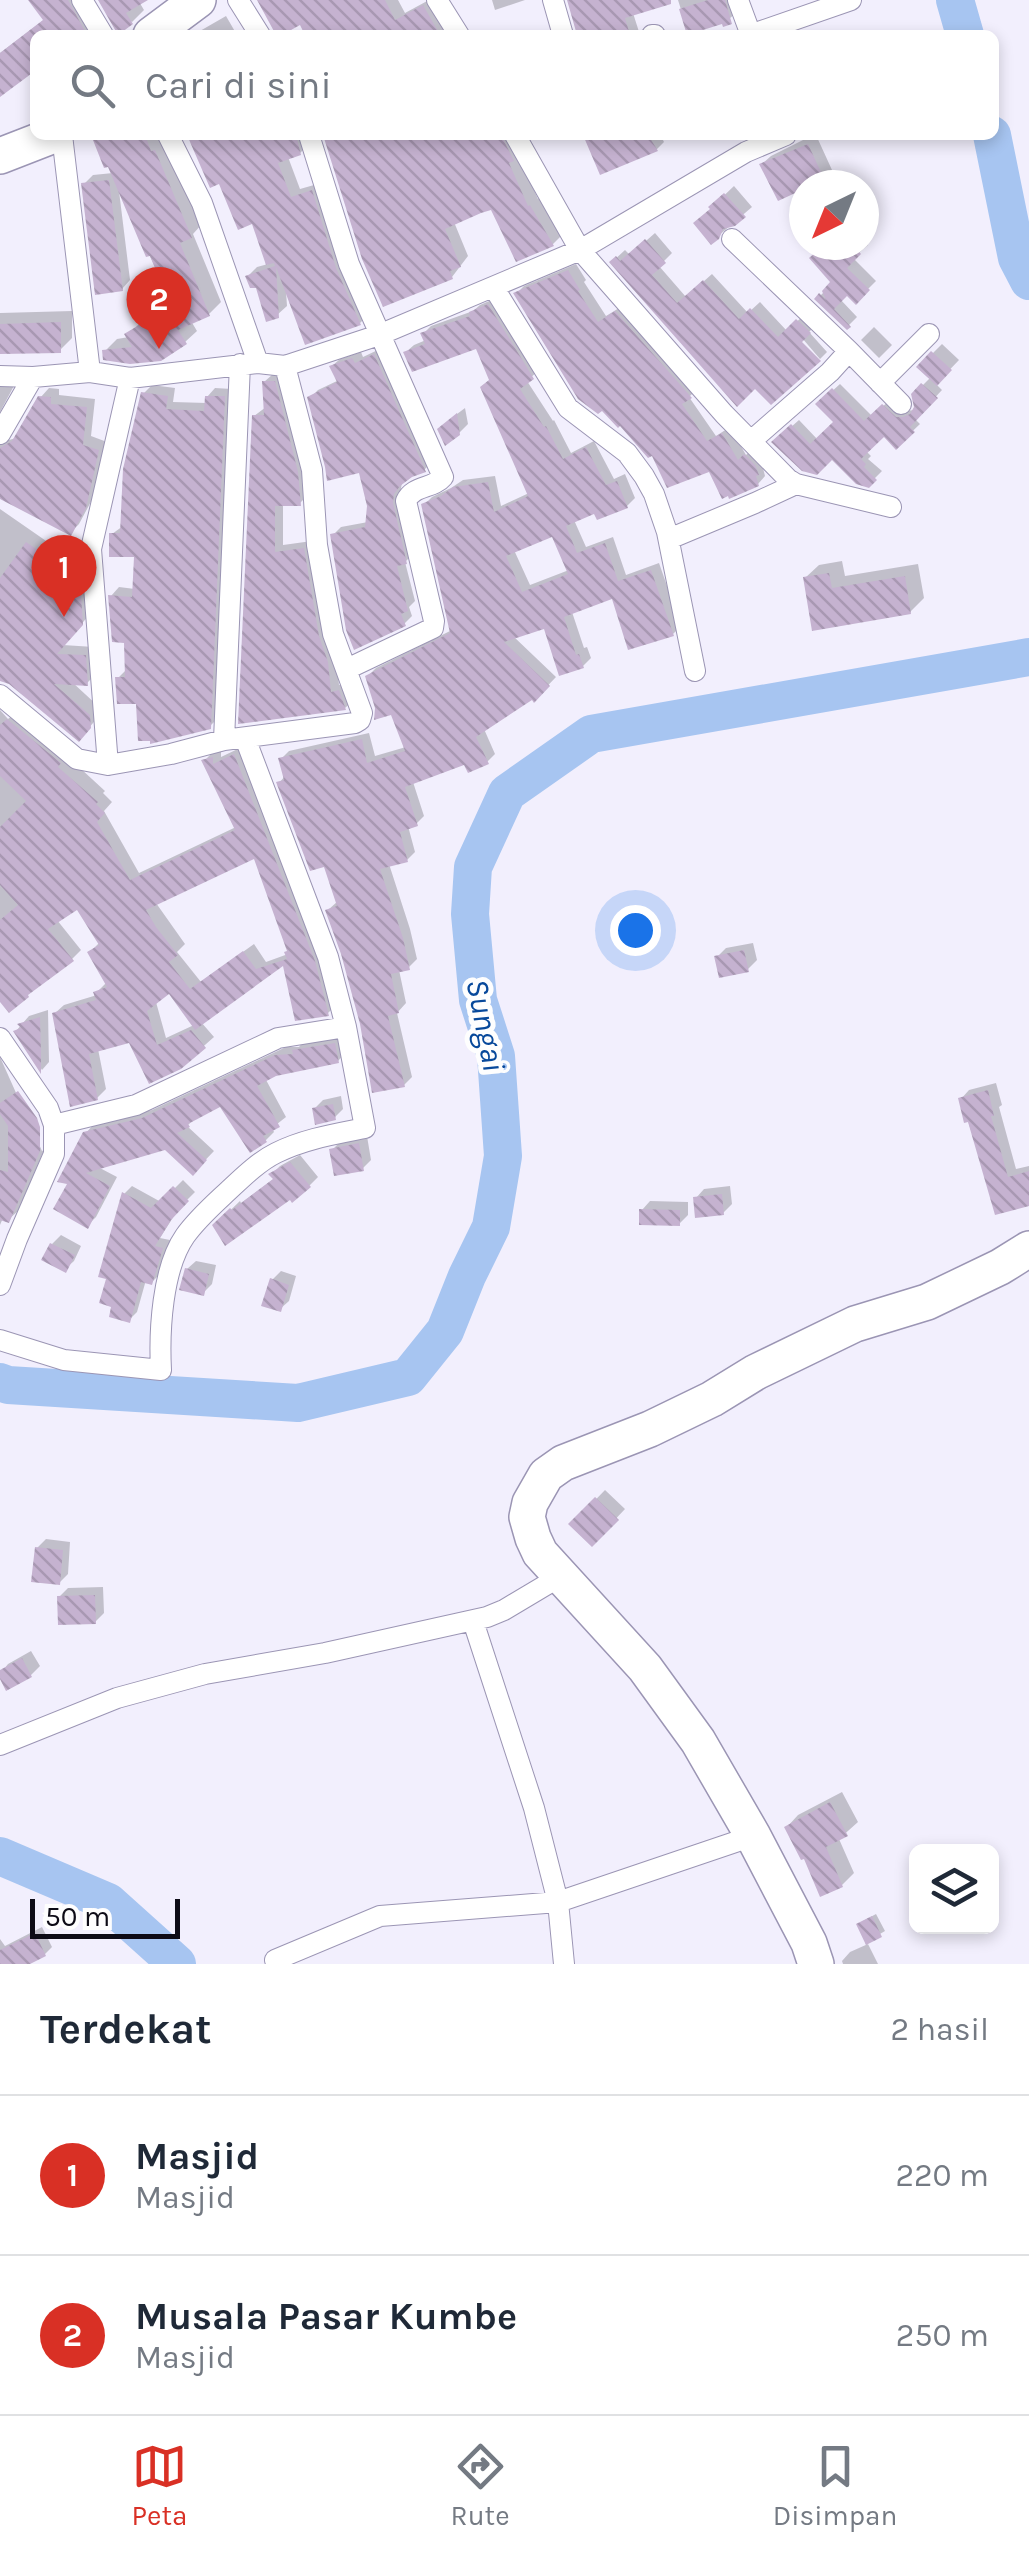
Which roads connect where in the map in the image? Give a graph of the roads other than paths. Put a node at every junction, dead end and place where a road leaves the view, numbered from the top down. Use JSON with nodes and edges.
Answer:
{"nodes":[{"id":1,"x":82,"y":0,"type":"edge"},
{"id":2,"x":238,"y":0,"type":"edge"},
{"id":3,"x":437,"y":0,"type":"edge"},
{"id":4,"x":553,"y":0,"type":"edge"},
{"id":5,"x":738,"y":0,"type":"edge"},
{"id":6,"x":850,"y":0,"type":"edge"},
{"id":7,"x":196,"y":1,"type":"edge"},
{"id":8,"x":100,"y":30,"type":"edge"},
{"id":9,"x":158,"y":30,"type":"edge"},
{"id":10,"x":257,"y":30,"type":"edge"},
{"id":11,"x":456,"y":30,"type":"edge"},
{"id":12,"x":562,"y":30,"type":"edge"},
{"id":13,"x":749,"y":30,"type":"edge"},
{"id":14,"x":765,"y":30,"type":"edge"},
{"id":15,"x":41,"y":140,"type":"edge"},
{"id":16,"x":63,"y":140,"type":"edge"},
{"id":17,"x":170,"y":140,"type":"edge"},
{"id":18,"x":311,"y":140,"type":"edge"},
{"id":19,"x":518,"y":140,"type":"edge"},
{"id":20,"x":774,"y":140,"type":"edge"},
{"id":21,"x":0,"y":156,"type":"edge"},
{"id":22,"x":732,"y":239,"type":"dead end"},
{"id":23,"x":580,"y":250,"type":"junction"},
{"id":24,"x":494,"y":288,"type":"junction"},
{"id":25,"x":929,"y":334,"type":"dead end"},
{"id":26,"x":379,"y":336,"type":"junction"},
{"id":27,"x":849,"y":351,"type":"junction"},
{"id":28,"x":249,"y":363,"type":"junction"},
{"id":29,"x":286,"y":366,"type":"junction"},
{"id":30,"x":90,"y":372,"type":"junction"},
{"id":31,"x":0,"y":376,"type":"edge"},
{"id":32,"x":33,"y":377,"type":"junction"},
{"id":33,"x":130,"y":378,"type":"junction"},
{"id":34,"x":880,"y":383,"type":"junction"},
{"id":35,"x":901,"y":404,"type":"dead end"},
{"id":36,"x":0,"y":434,"type":"edge"},
{"id":37,"x":750,"y":441,"type":"junction"},
{"id":38,"x":796,"y":484,"type":"junction"},
{"id":39,"x":891,"y":507,"type":"dead end"},
{"id":40,"x":669,"y":540,"type":"junction"},
{"id":41,"x":347,"y":669,"type":"junction"},
{"id":42,"x":694,"y":671,"type":"dead end"},
{"id":43,"x":0,"y":696,"type":"edge"},
{"id":44,"x":235,"y":739,"type":"junction"},
{"id":45,"x":108,"y":765,"type":"junction"},
{"id":46,"x":346,"y":1027,"type":"junction"},
{"id":47,"x":0,"y":1038,"type":"edge"},
{"id":48,"x":54,"y":1126,"type":"junction"},
{"id":49,"x":1029,"y":1249,"type":"edge"},
{"id":50,"x":0,"y":1285,"type":"edge"},
{"id":51,"x":0,"y":1340,"type":"edge"},
{"id":52,"x":561,"y":1576,"type":"junction"},
{"id":53,"x":473,"y":1621,"type":"junction"},
{"id":54,"x":0,"y":1745,"type":"edge"},
{"id":55,"x":754,"y":1836,"type":"junction"},
{"id":56,"x":558,"y":1902,"type":"junction"},
{"id":57,"x":275,"y":1960,"type":"dead end"},
{"id":58,"x":564,"y":1964,"type":"edge"},
{"id":59,"x":816,"y":1964,"type":"edge"}],
"edges":[{"from":1,"to":8,"type":"street"},
{"from":2,"to":10,"type":"street"},
{"from":3,"to":11,"type":"street"},
{"from":4,"to":12,"type":"street"},
{"from":5,"to":13,"type":"street"},
{"from":6,"to":14,"type":"street"},
{"from":7,"to":9,"type":"highway"},
{"from":15,"to":21,"type":"highway"},
{"from":16,"to":30,"type":"street"},
{"from":17,"to":28,"type":"street"},
{"from":18,"to":26,"type":"street"},
{"from":19,"to":23,"type":"street"},
{"from":20,"to":23,"type":"street"},
{"from":22,"to":27,"type":"street"},
{"from":23,"to":24,"type":"street"},
{"from":23,"to":37,"type":"street"},
{"from":24,"to":26,"type":"street"},
{"from":24,"to":40,"type":"street"},
{"from":25,"to":34,"type":"street"},
{"from":26,"to":29,"type":"street"},
{"from":26,"to":41,"type":"street"},
{"from":27,"to":34,"type":"street"},
{"from":27,"to":37,"type":"street"},
{"from":28,"to":29,"type":"street"},
{"from":28,"to":33,"type":"street"},
{"from":28,"to":44,"type":"street"},
{"from":29,"to":41,"type":"street"},
{"from":30,"to":32,"type":"street"},
{"from":30,"to":33,"type":"street"},
{"from":31,"to":32,"type":"street"},
{"from":32,"to":36,"type":"street"},
{"from":33,"to":45,"type":"street"},
{"from":34,"to":35,"type":"street"},
{"from":37,"to":38,"type":"street"},
{"from":38,"to":39,"type":"street"},
{"from":38,"to":40,"type":"street"},
{"from":40,"to":42,"type":"street"},
{"from":41,"to":44,"type":"street"},
{"from":43,"to":45,"type":"street"},
{"from":44,"to":45,"type":"street"},
{"from":44,"to":46,"type":"street"},
{"from":46,"to":48,"type":"street"},
{"from":46,"to":51,"type":"street"},
{"from":47,"to":48,"type":"street"},
{"from":48,"to":50,"type":"street"},
{"from":49,"to":52,"type":"highway"},
{"from":52,"to":53,"type":"street"},
{"from":52,"to":55,"type":"highway"},
{"from":53,"to":54,"type":"street"},
{"from":53,"to":56,"type":"street"},
{"from":55,"to":56,"type":"street"},
{"from":55,"to":59,"type":"highway"},
{"from":56,"to":57,"type":"street"},
{"from":56,"to":58,"type":"street"}]}
